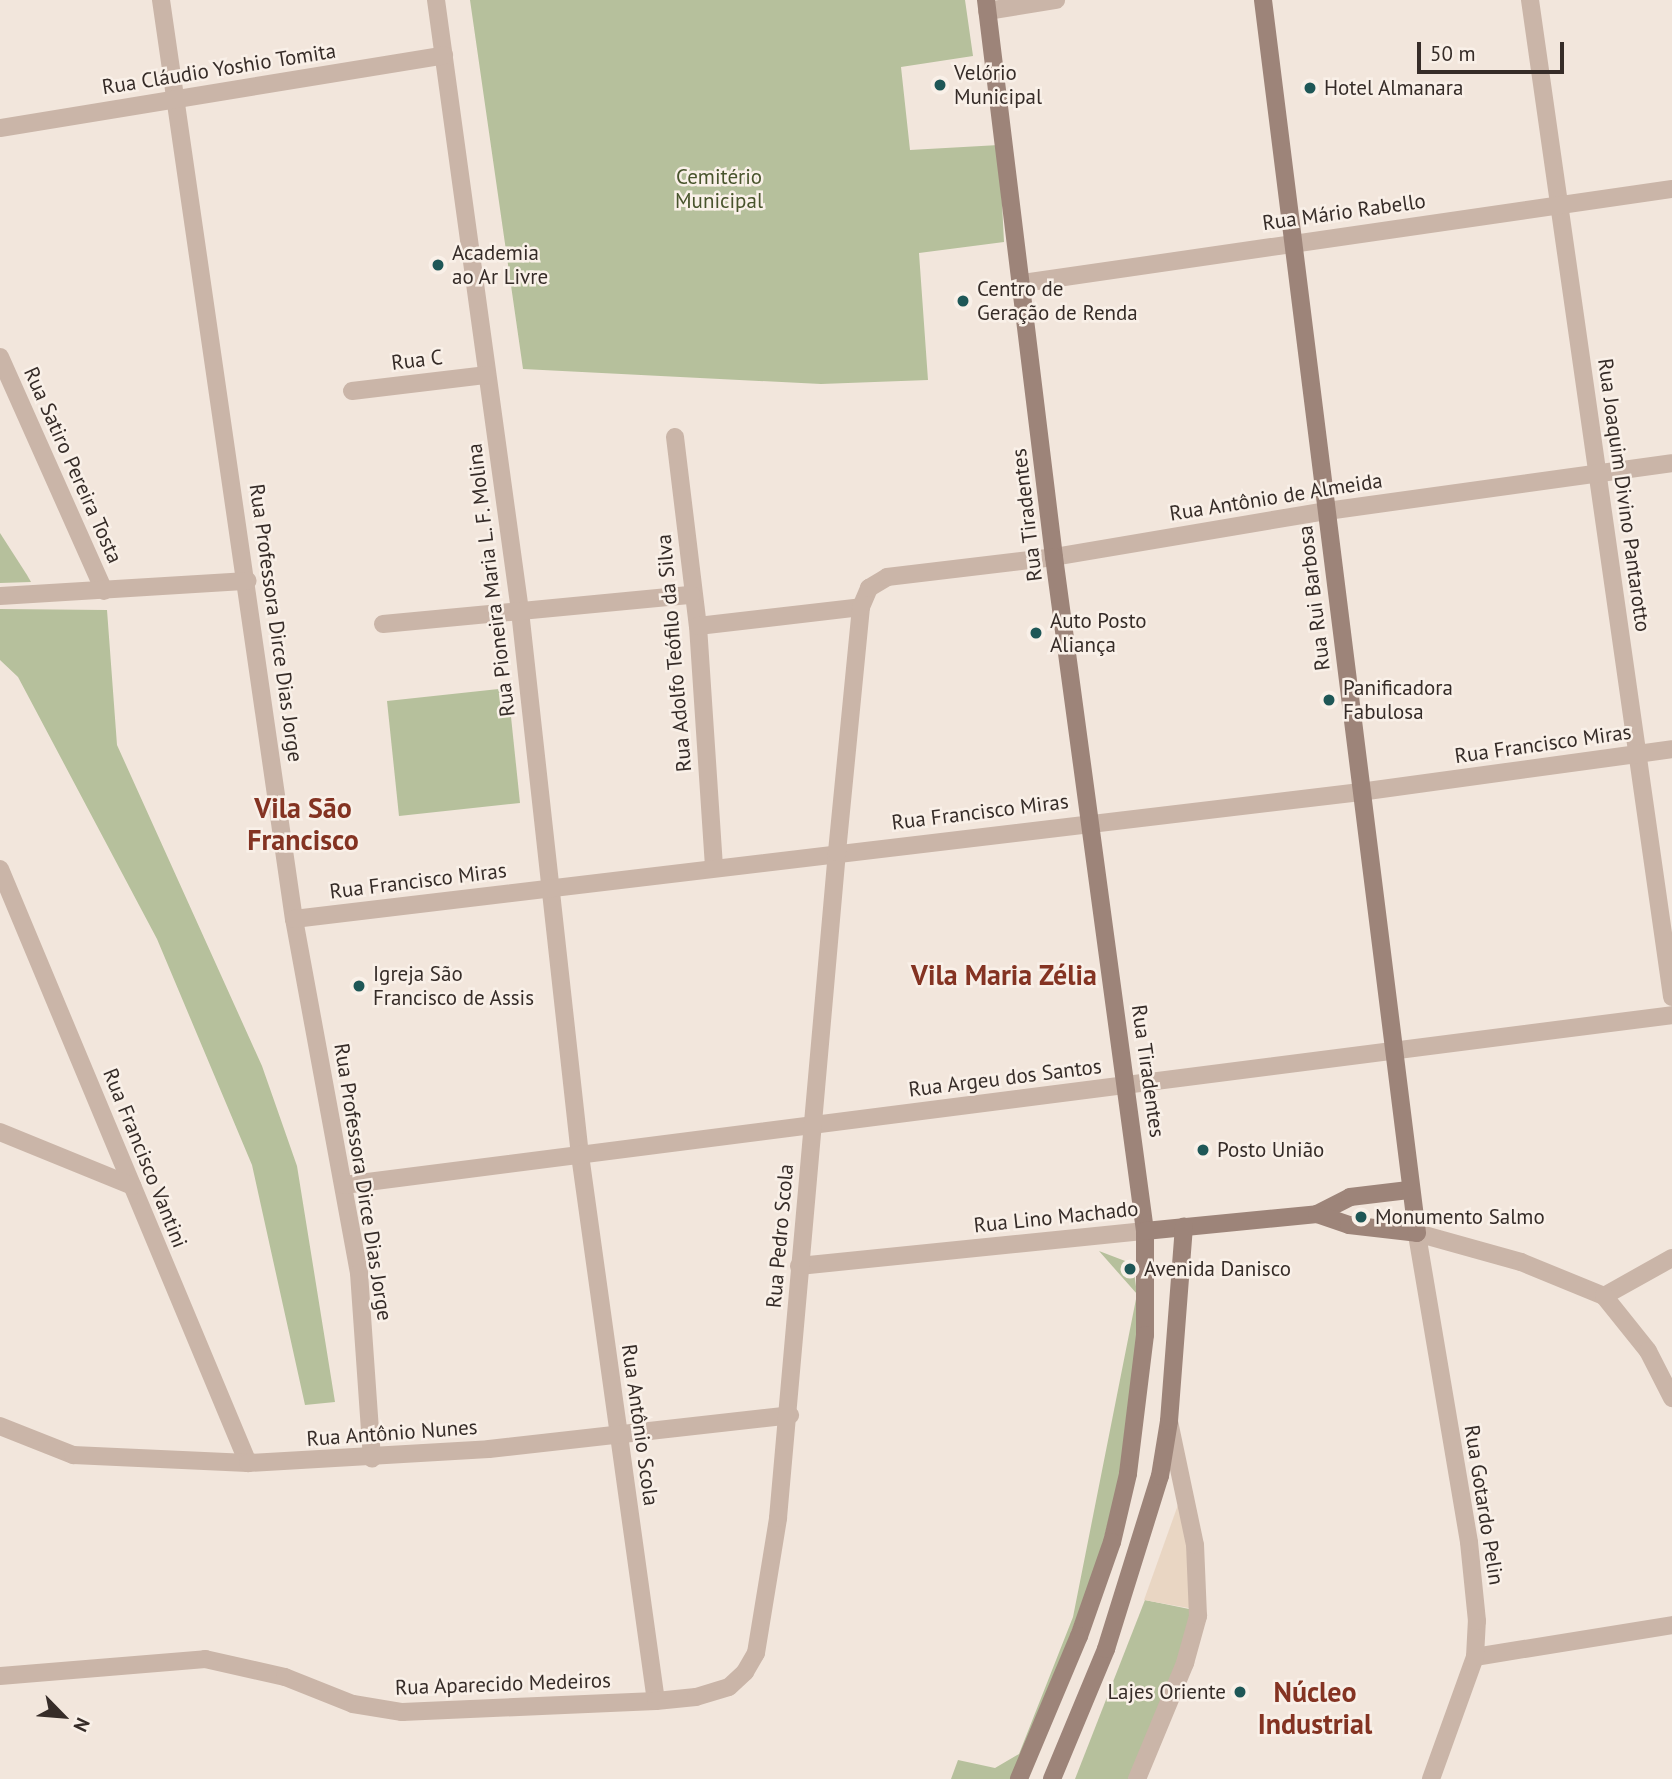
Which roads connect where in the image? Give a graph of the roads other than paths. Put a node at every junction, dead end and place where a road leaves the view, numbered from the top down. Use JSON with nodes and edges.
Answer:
{"nodes":[{"id":1,"x":161,"y":0,"type":"edge"},
{"id":2,"x":436,"y":0,"type":"edge"},
{"id":3,"x":1056,"y":0,"type":"edge"},
{"id":4,"x":1263,"y":0,"type":"edge"},
{"id":5,"x":1530,"y":0,"type":"edge"},
{"id":6,"x":987,"y":5,"type":"edge"},
{"id":7,"x":444,"y":55,"type":"junction"},
{"id":8,"x":174,"y":99,"type":"junction"},
{"id":9,"x":0,"y":128,"type":"edge"},
{"id":10,"x":1672,"y":189,"type":"edge"},
{"id":11,"x":1560,"y":205,"type":"junction"},
{"id":12,"x":1295,"y":241,"type":"junction"},
{"id":13,"x":1023,"y":283,"type":"junction"},
{"id":14,"x":0,"y":358,"type":"edge"},
{"id":15,"x":487,"y":375,"type":"junction"},
{"id":16,"x":352,"y":391,"type":"dead end"},
{"id":17,"x":674,"y":437,"type":"dead end"},
{"id":18,"x":1672,"y":463,"type":"edge"},
{"id":19,"x":1599,"y":472,"type":"junction"},
{"id":20,"x":1326,"y":511,"type":"junction"},
{"id":21,"x":1054,"y":557,"type":"junction"},
{"id":22,"x":248,"y":581,"type":"junction"},
{"id":23,"x":104,"y":591,"type":"junction"},
{"id":24,"x":692,"y":595,"type":"junction"},
{"id":25,"x":0,"y":596,"type":"edge"},
{"id":26,"x":861,"y":607,"type":"junction"},
{"id":27,"x":520,"y":611,"type":"junction"},
{"id":28,"x":383,"y":624,"type":"dead end"},
{"id":29,"x":698,"y":626,"type":"junction"},
{"id":30,"x":1672,"y":749,"type":"edge"},
{"id":31,"x":1637,"y":754,"type":"junction"},
{"id":32,"x":1360,"y":792,"type":"junction"},
{"id":33,"x":1090,"y":822,"type":"junction"},
{"id":34,"x":837,"y":852,"type":"junction"},
{"id":35,"x":714,"y":866,"type":"junction"},
{"id":36,"x":0,"y":869,"type":"edge"},
{"id":37,"x":547,"y":888,"type":"junction"},
{"id":38,"x":294,"y":919,"type":"junction"},
{"id":39,"x":1672,"y":997,"type":"edge"},
{"id":40,"x":1672,"y":1015,"type":"edge"},
{"id":41,"x":1393,"y":1049,"type":"junction"},
{"id":42,"x":1127,"y":1086,"type":"junction"},
{"id":43,"x":812,"y":1124,"type":"junction"},
{"id":44,"x":0,"y":1132,"type":"edge"},
{"id":45,"x":580,"y":1155,"type":"junction"},
{"id":46,"x":344,"y":1185,"type":"junction"},
{"id":47,"x":132,"y":1186,"type":"junction"},
{"id":48,"x":1409,"y":1190,"type":"junction"},
{"id":49,"x":1317,"y":1213,"type":"junction"},
{"id":50,"x":1184,"y":1227,"type":"junction"},
{"id":51,"x":1145,"y":1231,"type":"junction"},
{"id":52,"x":1417,"y":1233,"type":"junction"},
{"id":53,"x":1672,"y":1258,"type":"edge"},
{"id":54,"x":799,"y":1266,"type":"junction"},
{"id":55,"x":1604,"y":1296,"type":"junction"},
{"id":56,"x":1672,"y":1398,"type":"edge"},
{"id":57,"x":790,"y":1415,"type":"junction"},
{"id":58,"x":1169,"y":1421,"type":"junction"},
{"id":59,"x":0,"y":1426,"type":"edge"},
{"id":60,"x":618,"y":1433,"type":"junction"},
{"id":61,"x":372,"y":1459,"type":"junction"},
{"id":62,"x":248,"y":1463,"type":"junction"},
{"id":63,"x":765,"y":1623,"type":"joint"},
{"id":64,"x":1672,"y":1625,"type":"edge"},
{"id":65,"x":1475,"y":1657,"type":"junction"},
{"id":66,"x":0,"y":1676,"type":"edge"},
{"id":67,"x":656,"y":1701,"type":"junction"},
{"id":68,"x":1019,"y":1779,"type":"edge"},
{"id":69,"x":1052,"y":1779,"type":"edge"},
{"id":70,"x":1137,"y":1779,"type":"edge"},
{"id":71,"x":1431,"y":1779,"type":"edge"}],
"edges":[{"from":1,"to":8,"type":"street","name":"Rua Professora Dirce Dias Jorge"},
{"from":2,"to":7,"type":"street","name":"Rua Pioneira Maria L. F. Molina"},
{"from":3,"to":6,"type":"street"},
{"from":4,"to":12,"type":"main road","name":"Rua Rui Barbosa"},
{"from":5,"to":11,"type":"street","name":"Rua Joaquim Divino Pantarotto"},
{"from":6,"to":13,"type":"main road","name":"Rua Tiradentes"},
{"from":7,"to":8,"type":"street","name":"Rua Cláudio Yoshio Tomita"},
{"from":7,"to":15,"type":"street","name":"Rua Pioneira Maria L. F. Molina"},
{"from":8,"to":9,"type":"street","name":"Rua Cláudio Yoshio Tomita"},
{"from":8,"to":22,"type":"street","name":"Rua Professora Dirce Dias Jorge"},
{"from":10,"to":11,"type":"street","name":"Rua Mário Rabello"},
{"from":11,"to":12,"type":"street","name":"Rua Mário Rabello"},
{"from":11,"to":19,"type":"street","name":"Rua Joaquim Divino Pantarotto"},
{"from":12,"to":13,"type":"street","name":"Rua Mário Rabello"},
{"from":12,"to":20,"type":"main road","name":"Rua Rui Barbosa"},
{"from":13,"to":21,"type":"main road","name":"Rua Tiradentes"},
{"from":14,"to":23,"type":"street","name":"Rua Satiro Pereira Tosta"},
{"from":15,"to":16,"type":"street","name":"Rua C"},
{"from":15,"to":27,"type":"street","name":"Rua Pioneira Maria L. F. Molina"},
{"from":17,"to":24,"type":"street","name":"Rua Adolfo Teófilo da Silva"},
{"from":18,"to":19,"type":"street","name":"Rua Antônio de Almeida"},
{"from":19,"to":20,"type":"street","name":"Rua Antônio de Almeida"},
{"from":19,"to":31,"type":"street","name":"Rua Joaquim Divino Pantarotto"},
{"from":20,"to":21,"type":"street","name":"Rua Antônio de Almeida"},
{"from":20,"to":32,"type":"main road","name":"Rua Rui Barbosa"},
{"from":21,"to":26,"type":"street","name":"Rua Antônio de Almeida"},
{"from":21,"to":33,"type":"main road","name":"Rua Tiradentes"},
{"from":22,"to":23,"type":"street"},
{"from":22,"to":38,"type":"street","name":"Rua Professora Dirce Dias Jorge"},
{"from":23,"to":25,"type":"street"},
{"from":24,"to":27,"type":"street"},
{"from":24,"to":29,"type":"street","name":"Rua Adolfo Teófilo da Silva"},
{"from":26,"to":29,"type":"street"},
{"from":26,"to":34,"type":"street","name":"Rua Pedro Scola"},
{"from":27,"to":28,"type":"street"},
{"from":27,"to":37,"type":"street","name":"Rua Pioneira Maria L. F. Molina"},
{"from":29,"to":35,"type":"street","name":"Rua Adolfo Teófilo da Silva"},
{"from":30,"to":31,"type":"street","name":"Rua Francisco Miras"},
{"from":31,"to":32,"type":"street","name":"Rua Francisco Miras"},
{"from":31,"to":39,"type":"street","name":"Rua Joaquim Divino Pantarotto"},
{"from":32,"to":33,"type":"street","name":"Rua Francisco Miras"},
{"from":32,"to":41,"type":"main road","name":"Rua Rui Barbosa"},
{"from":33,"to":34,"type":"street","name":"Rua Francisco Miras"},
{"from":33,"to":42,"type":"main road","name":"Rua Tiradentes"},
{"from":34,"to":35,"type":"street","name":"Rua Francisco Miras"},
{"from":34,"to":43,"type":"street","name":"Rua Pedro Scola"},
{"from":35,"to":37,"type":"street","name":"Rua Francisco Miras"},
{"from":36,"to":47,"type":"street","name":"Rua Francisco Vantini"},
{"from":37,"to":38,"type":"street","name":"Rua Francisco Miras"},
{"from":37,"to":45,"type":"street","name":"Rua Pioneira Maria L. F. Molina"},
{"from":38,"to":46,"type":"street","name":"Rua Professora Dirce Dias Jorge"},
{"from":40,"to":41,"type":"street","name":"Rua Argeu dos Santos"},
{"from":41,"to":42,"type":"street","name":"Rua Argeu dos Santos"},
{"from":41,"to":48,"type":"main road","name":"Rua Rui Barbosa"},
{"from":42,"to":43,"type":"street","name":"Rua Argeu dos Santos"},
{"from":42,"to":51,"type":"main road","name":"Rua Tiradentes"},
{"from":43,"to":45,"type":"street","name":"Rua Argeu dos Santos"},
{"from":43,"to":54,"type":"street","name":"Rua Pedro Scola"},
{"from":44,"to":47,"type":"street"},
{"from":45,"to":46,"type":"street","name":"Rua Argeu dos Santos"},
{"from":45,"to":60,"type":"street","name":"Rua Antônio Scola"},
{"from":46,"to":61,"type":"street","name":"Rua Professora Dirce Dias Jorge"},
{"from":47,"to":62,"type":"street","name":"Rua Francisco Vantini"},
{"from":48,"to":49,"type":"main road","name":"Rua Lino Machado"},
{"from":48,"to":52,"type":"main road","name":"Rua Rui Barbosa"},
{"from":49,"to":50,"type":"main road","name":"Rua Lino Machado"},
{"from":49,"to":52,"type":"main road","name":"Rua Lino Machado"},
{"from":50,"to":51,"type":"main road","name":"Rua Lino Machado"},
{"from":50,"to":58,"type":"main road"},
{"from":51,"to":54,"type":"street","name":"Rua Lino Machado"},
{"from":51,"to":68,"type":"main road"},
{"from":52,"to":55,"type":"street","name":"Rua Lino Machado"},
{"from":52,"to":65,"type":"street","name":"Rua Gotardo Pelin"},
{"from":53,"to":55,"type":"street"},
{"from":54,"to":57,"type":"street","name":"Rua Pedro Scola"},
{"from":55,"to":56,"type":"street","name":"Rua Lino Machado"},
{"from":57,"to":60,"type":"street","name":"Rua Antônio Nunes"},
{"from":57,"to":63,"type":"street","name":"Rua Pedro Scola"},
{"from":58,"to":69,"type":"main road"},
{"from":58,"to":70,"type":"street"},
{"from":59,"to":62,"type":"street","name":"Rua Antônio Nunes"},
{"from":60,"to":61,"type":"street","name":"Rua Antônio Nunes"},
{"from":60,"to":67,"type":"street","name":"Rua Antônio Scola"},
{"from":61,"to":62,"type":"street","name":"Rua Antônio Nunes"},
{"from":63,"to":67,"type":"street","name":"Rua Aparecido Medeiros"},
{"from":64,"to":65,"type":"street"},
{"from":65,"to":71,"type":"street","name":"Rua Gotardo Pelin"},
{"from":66,"to":67,"type":"street","name":"Rua Aparecido Medeiros"}]}
